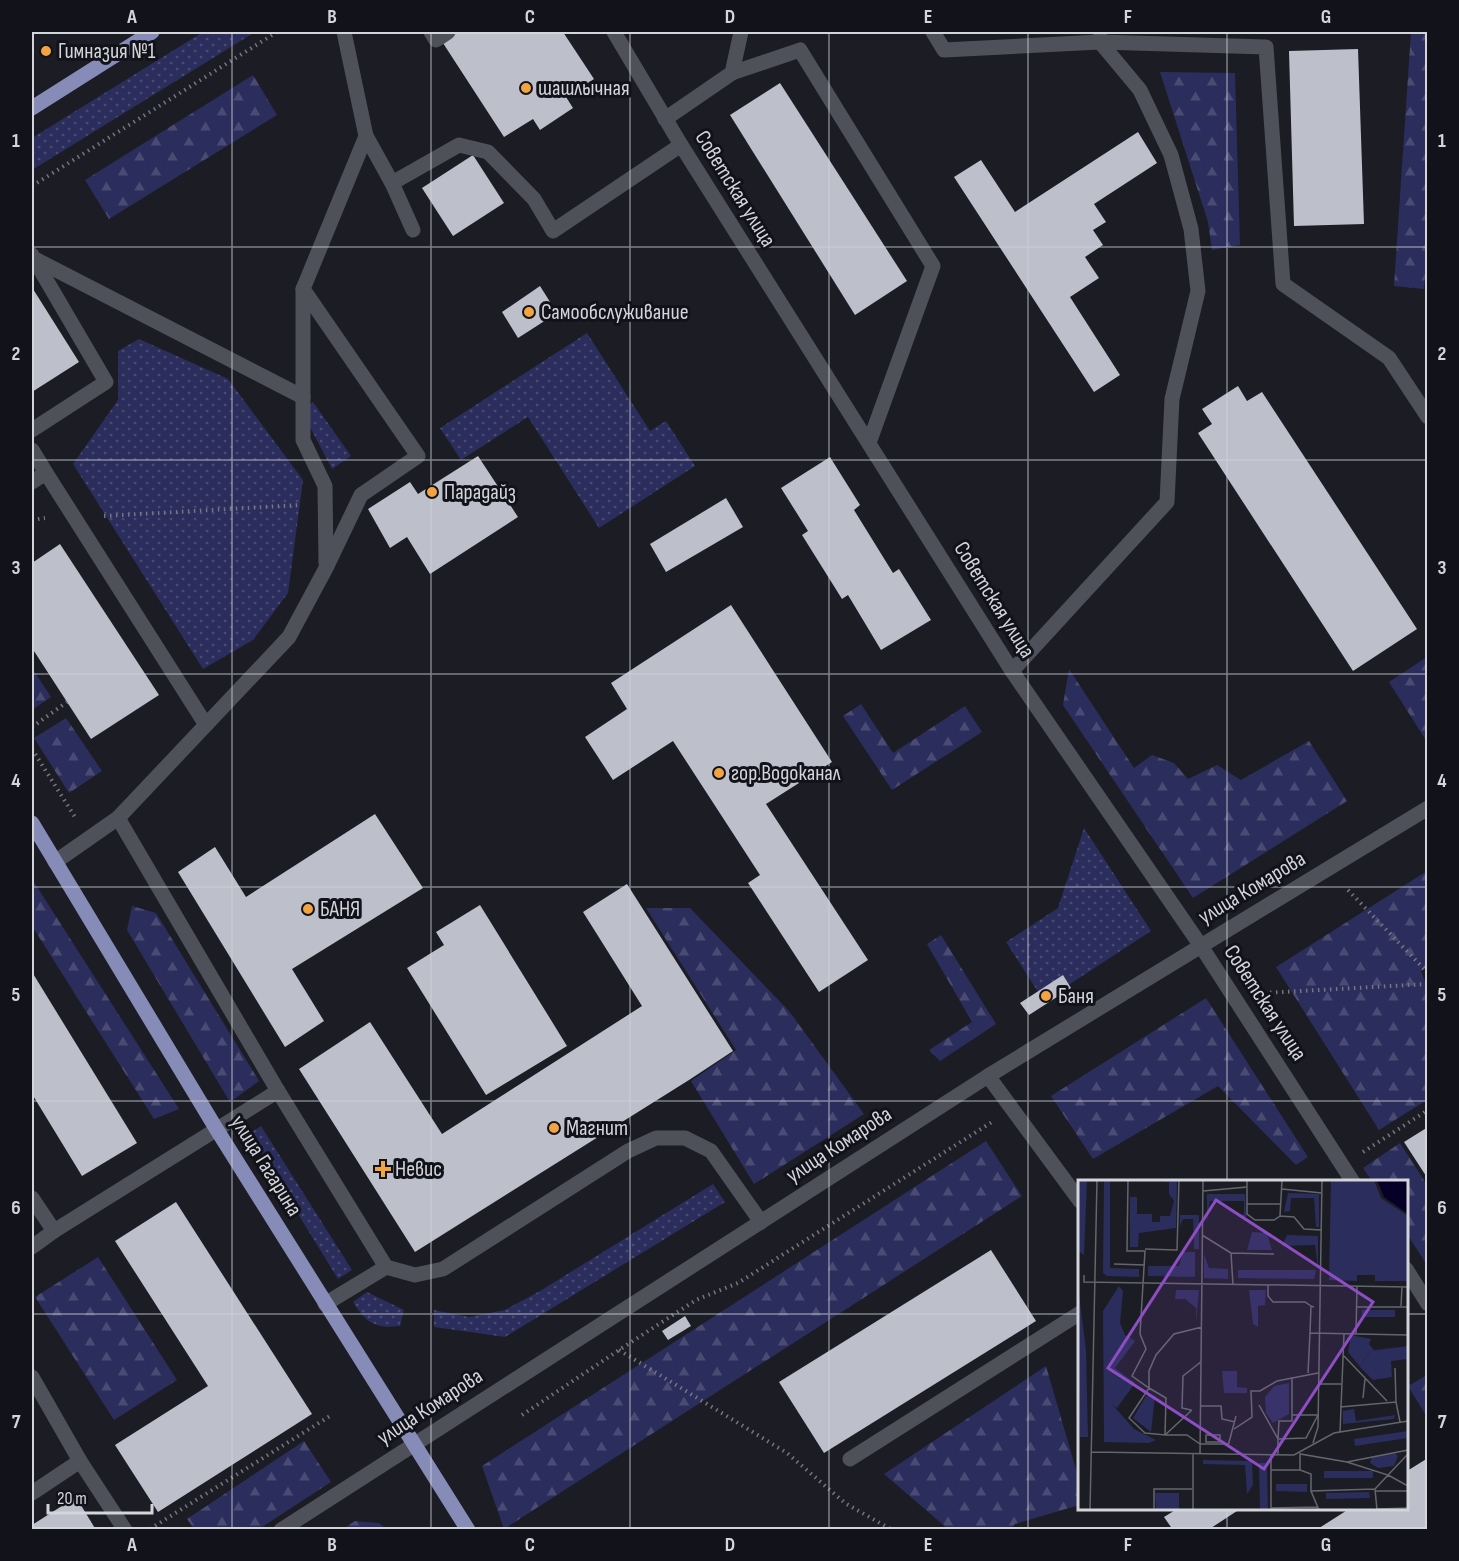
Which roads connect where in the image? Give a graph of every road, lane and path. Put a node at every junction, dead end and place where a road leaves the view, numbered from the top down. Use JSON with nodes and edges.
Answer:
{"nodes":[{"id":1,"x":152,"y":32,"type":"edge"},
{"id":2,"x":277,"y":32,"type":"edge"},
{"id":3,"x":344,"y":32,"type":"edge"},
{"id":4,"x":431,"y":32,"type":"edge"},
{"id":5,"x":448,"y":32,"type":"edge"},
{"id":6,"x":614,"y":32,"type":"edge"},
{"id":7,"x":741,"y":32,"type":"edge"},
{"id":8,"x":933,"y":32,"type":"edge"},
{"id":9,"x":1100,"y":37,"type":"edge"},
{"id":10,"x":732,"y":73,"type":"junction"},
{"id":11,"x":32,"y":108,"type":"edge"},
{"id":12,"x":665,"y":119,"type":"junction"},
{"id":13,"x":366,"y":136,"type":"junction"},
{"id":14,"x":681,"y":145,"type":"junction"},
{"id":15,"x":392,"y":183,"type":"junction"},
{"id":16,"x":32,"y":186,"type":"edge"},
{"id":17,"x":412,"y":230,"type":"dead end"},
{"id":18,"x":32,"y":258,"type":"edge"},
{"id":19,"x":303,"y":290,"type":"junction"},
{"id":20,"x":303,"y":397,"type":"junction"},
{"id":21,"x":1428,"y":417,"type":"edge"},
{"id":22,"x":32,"y":430,"type":"edge"},
{"id":23,"x":869,"y":444,"type":"junction"},
{"id":24,"x":32,"y":450,"type":"edge"},
{"id":25,"x":46,"y":473,"type":"junction"},
{"id":26,"x":32,"y":482,"type":"edge"},
{"id":27,"x":325,"y":504,"type":"junction"},
{"id":28,"x":74,"y":517,"type":"junction"},
{"id":29,"x":326,"y":568,"type":"junction"},
{"id":30,"x":1012,"y":671,"type":"junction"},
{"id":31,"x":67,"y":702,"type":"dead end"},
{"id":32,"x":206,"y":725,"type":"junction"},
{"id":33,"x":32,"y":727,"type":"edge"},
{"id":34,"x":32,"y":748,"type":"edge"},
{"id":35,"x":1428,"y":808,"type":"edge"},
{"id":36,"x":118,"y":818,"type":"junction"},
{"id":37,"x":32,"y":823,"type":"edge"},
{"id":38,"x":89,"y":838,"type":"junction"},
{"id":39,"x":55,"y":862,"type":"junction"},
{"id":40,"x":1348,"y":890,"type":"dead end"},
{"id":41,"x":1200,"y":945,"type":"junction"},
{"id":42,"x":1428,"y":973,"type":"edge"},
{"id":43,"x":1428,"y":984,"type":"edge"},
{"id":44,"x":1264,"y":993,"type":"dead end"},
{"id":45,"x":988,"y":1076,"type":"junction"},
{"id":46,"x":278,"y":1091,"type":"junction"},
{"id":47,"x":1012,"y":1110,"type":"junction"},
{"id":48,"x":1428,"y":1110,"type":"edge"},
{"id":49,"x":217,"y":1130,"type":"junction"},
{"id":50,"x":1343,"y":1165,"type":"junction"},
{"id":51,"x":1352,"y":1180,"type":"edge"},
{"id":52,"x":32,"y":1198,"type":"edge"},
{"id":53,"x":1078,"y":1198,"type":"edge"},
{"id":54,"x":761,"y":1222,"type":"junction"},
{"id":55,"x":54,"y":1231,"type":"junction"},
{"id":56,"x":32,"y":1247,"type":"edge"},
{"id":57,"x":386,"y":1267,"type":"junction"},
{"id":58,"x":1408,"y":1271,"type":"edge"},
{"id":59,"x":325,"y":1304,"type":"junction"},
{"id":60,"x":1428,"y":1304,"type":"edge"},
{"id":61,"x":1078,"y":1314,"type":"edge"},
{"id":62,"x":619,"y":1350,"type":"junction"},
{"id":63,"x":32,"y":1377,"type":"edge"},
{"id":64,"x":522,"y":1415,"type":"dead end"},
{"id":65,"x":330,"y":1416,"type":"dead end"},
{"id":66,"x":413,"y":1444,"type":"junction"},
{"id":67,"x":850,"y":1459,"type":"dead end"},
{"id":68,"x":80,"y":1461,"type":"junction"},
{"id":69,"x":32,"y":1493,"type":"edge"},
{"id":70,"x":125,"y":1530,"type":"edge"},
{"id":71,"x":149,"y":1530,"type":"edge"},
{"id":72,"x":281,"y":1530,"type":"edge"},
{"id":73,"x":468,"y":1530,"type":"edge"},
{"id":74,"x":892,"y":1530,"type":"edge"}],
"edges":[{"from":1,"to":11,"type":"main road"},
{"from":2,"to":16,"type":"path"},
{"from":3,"to":13,"type":"street"},
{"from":4,"to":5,"type":"street"},
{"from":6,"to":12,"type":"street","name":"Советская улица"},
{"from":7,"to":10,"type":"street"},
{"from":8,"to":9,"type":"street"},
{"from":9,"to":21,"type":"street"},
{"from":9,"to":30,"type":"street"},
{"from":10,"to":12,"type":"street"},
{"from":10,"to":23,"type":"street"},
{"from":12,"to":14,"type":"street","name":"Советская улица"},
{"from":13,"to":15,"type":"street"},
{"from":13,"to":19,"type":"street"},
{"from":14,"to":15,"type":"street"},
{"from":14,"to":23,"type":"street","name":"Советская улица"},
{"from":15,"to":17,"type":"street"},
{"from":18,"to":20,"type":"street"},
{"from":18,"to":22,"type":"street"},
{"from":19,"to":20,"type":"street"},
{"from":19,"to":29,"type":"street"},
{"from":20,"to":27,"type":"street"},
{"from":23,"to":30,"type":"street","name":"Советская улица"},
{"from":24,"to":25,"type":"street"},
{"from":25,"to":26,"type":"street"},
{"from":25,"to":28,"type":"street"},
{"from":27,"to":28,"type":"path"},
{"from":27,"to":29,"type":"street"},
{"from":28,"to":32,"type":"street"},
{"from":29,"to":32,"type":"street"},
{"from":30,"to":41,"type":"street","name":"Советская улица"},
{"from":31,"to":33,"type":"path"},
{"from":32,"to":36,"type":"street"},
{"from":34,"to":38,"type":"path"},
{"from":35,"to":41,"type":"street","name":"улица Комарова"},
{"from":36,"to":38,"type":"street"},
{"from":36,"to":46,"type":"street"},
{"from":37,"to":39,"type":"main road","name":"улица Гагарина"},
{"from":38,"to":39,"type":"street"},
{"from":39,"to":49,"type":"main road","name":"улица Гагарина"},
{"from":40,"to":42,"type":"path"},
{"from":41,"to":45,"type":"street","name":"улица Комарова"},
{"from":41,"to":50,"type":"street","name":"Советская улица"},
{"from":43,"to":44,"type":"path"},
{"from":45,"to":47,"type":"street"},
{"from":45,"to":54,"type":"street","name":"улица Комарова"},
{"from":46,"to":49,"type":"street"},
{"from":46,"to":57,"type":"street"},
{"from":47,"to":53,"type":"street"},
{"from":47,"to":62,"type":"path"},
{"from":48,"to":50,"type":"path"},
{"from":49,"to":55,"type":"street"},
{"from":49,"to":59,"type":"main road","name":"улица Гагарина"},
{"from":50,"to":51,"type":"street","name":"Советская улица"},
{"from":52,"to":55,"type":"street"},
{"from":54,"to":57,"type":"street"},
{"from":54,"to":66,"type":"street","name":"улица Комарова"},
{"from":55,"to":56,"type":"street"},
{"from":57,"to":59,"type":"street"},
{"from":58,"to":60,"type":"street"},
{"from":59,"to":66,"type":"main road","name":"улица Гагарина"},
{"from":61,"to":67,"type":"street"},
{"from":62,"to":64,"type":"path"},
{"from":62,"to":74,"type":"path"},
{"from":63,"to":68,"type":"street"},
{"from":65,"to":71,"type":"path"},
{"from":66,"to":72,"type":"street","name":"улица Комарова"},
{"from":66,"to":73,"type":"main road","name":"улица Гагарина"},
{"from":68,"to":69,"type":"street"},
{"from":68,"to":70,"type":"street"}]}
